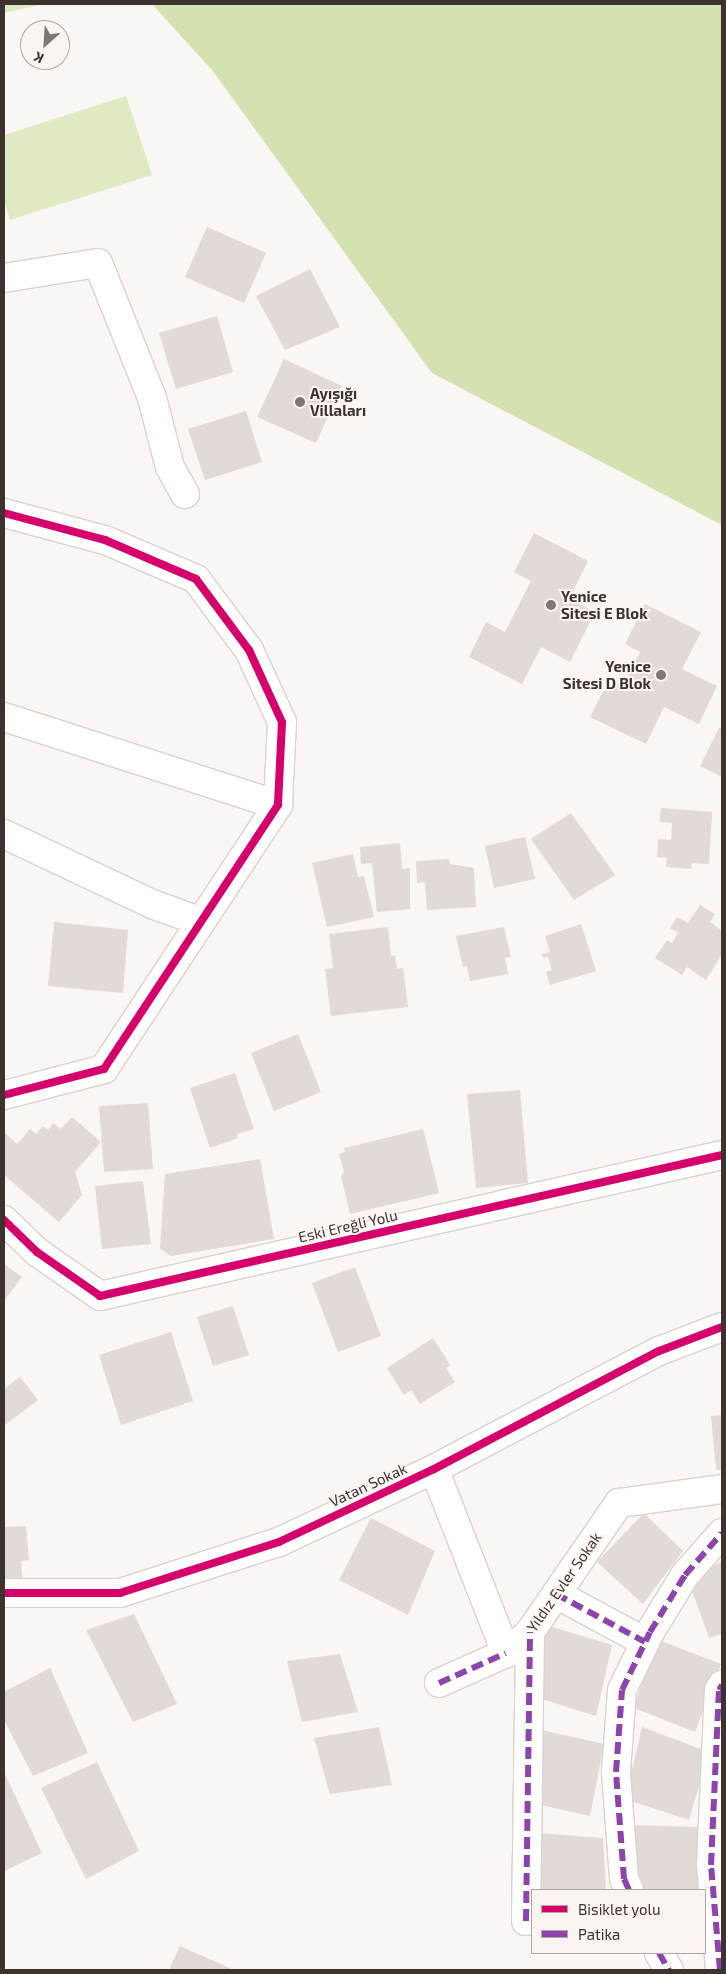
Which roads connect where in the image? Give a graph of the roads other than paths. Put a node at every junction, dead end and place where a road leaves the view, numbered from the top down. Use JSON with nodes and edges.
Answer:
{"nodes":[{"id":1,"x":4,"y":278,"type":"edge"},
{"id":2,"x":185,"y":494,"type":"dead end"},
{"id":3,"x":4,"y":513,"type":"edge"},
{"id":4,"x":4,"y":718,"type":"edge"},
{"id":5,"x":278,"y":805,"type":"junction"},
{"id":6,"x":4,"y":834,"type":"edge"},
{"id":7,"x":200,"y":921,"type":"junction"},
{"id":8,"x":4,"y":1095,"type":"edge"},
{"id":9,"x":722,"y":1156,"type":"edge"},
{"id":10,"x":4,"y":1220,"type":"edge"},
{"id":11,"x":722,"y":1327,"type":"edge"},
{"id":12,"x":434,"y":1469,"type":"junction"},
{"id":13,"x":722,"y":1489,"type":"edge"},
{"id":14,"x":722,"y":1533,"type":"edge"},
{"id":15,"x":4,"y":1593,"type":"edge"},
{"id":16,"x":556,"y":1594,"type":"junction"},
{"id":17,"x":530,"y":1632,"type":"junction"},
{"id":18,"x":645,"y":1642,"type":"junction"},
{"id":19,"x":506,"y":1653,"type":"junction"},
{"id":20,"x":438,"y":1683,"type":"dead end"},
{"id":21,"x":722,"y":1685,"type":"edge"},
{"id":22,"x":629,"y":1889,"type":"edge"},
{"id":23,"x":526,"y":1921,"type":"dead end"},
{"id":24,"x":660,"y":1954,"type":"edge"},
{"id":25,"x":669,"y":1970,"type":"edge"},
{"id":26,"x":720,"y":1970,"type":"edge"}],
"edges":[{"from":1,"to":2,"type":"street"},
{"from":3,"to":5,"type":"street"},
{"from":4,"to":5,"type":"street"},
{"from":5,"to":7,"type":"street"},
{"from":6,"to":7,"type":"street"},
{"from":7,"to":8,"type":"street"},
{"from":9,"to":10,"type":"street","name":"Eski Ereğli Yolu"},
{"from":11,"to":12,"type":"street","name":"Vatan Sokak"},
{"from":12,"to":15,"type":"street","name":"Vatan Sokak"},
{"from":12,"to":19,"type":"street"},
{"from":13,"to":16,"type":"street","name":"Yıldız Evler Sokak"},
{"from":14,"to":18,"type":"street"},
{"from":16,"to":17,"type":"street","name":"Yıldız Evler Sokak"},
{"from":16,"to":18,"type":"street"},
{"from":17,"to":19,"type":"street","name":"Yıldız Evler Sokak"},
{"from":17,"to":23,"type":"street"},
{"from":18,"to":22,"type":"street"},
{"from":19,"to":20,"type":"street","name":"Yıldız Evler Sokak"},
{"from":21,"to":26,"type":"street"},
{"from":24,"to":25,"type":"street"}]}
